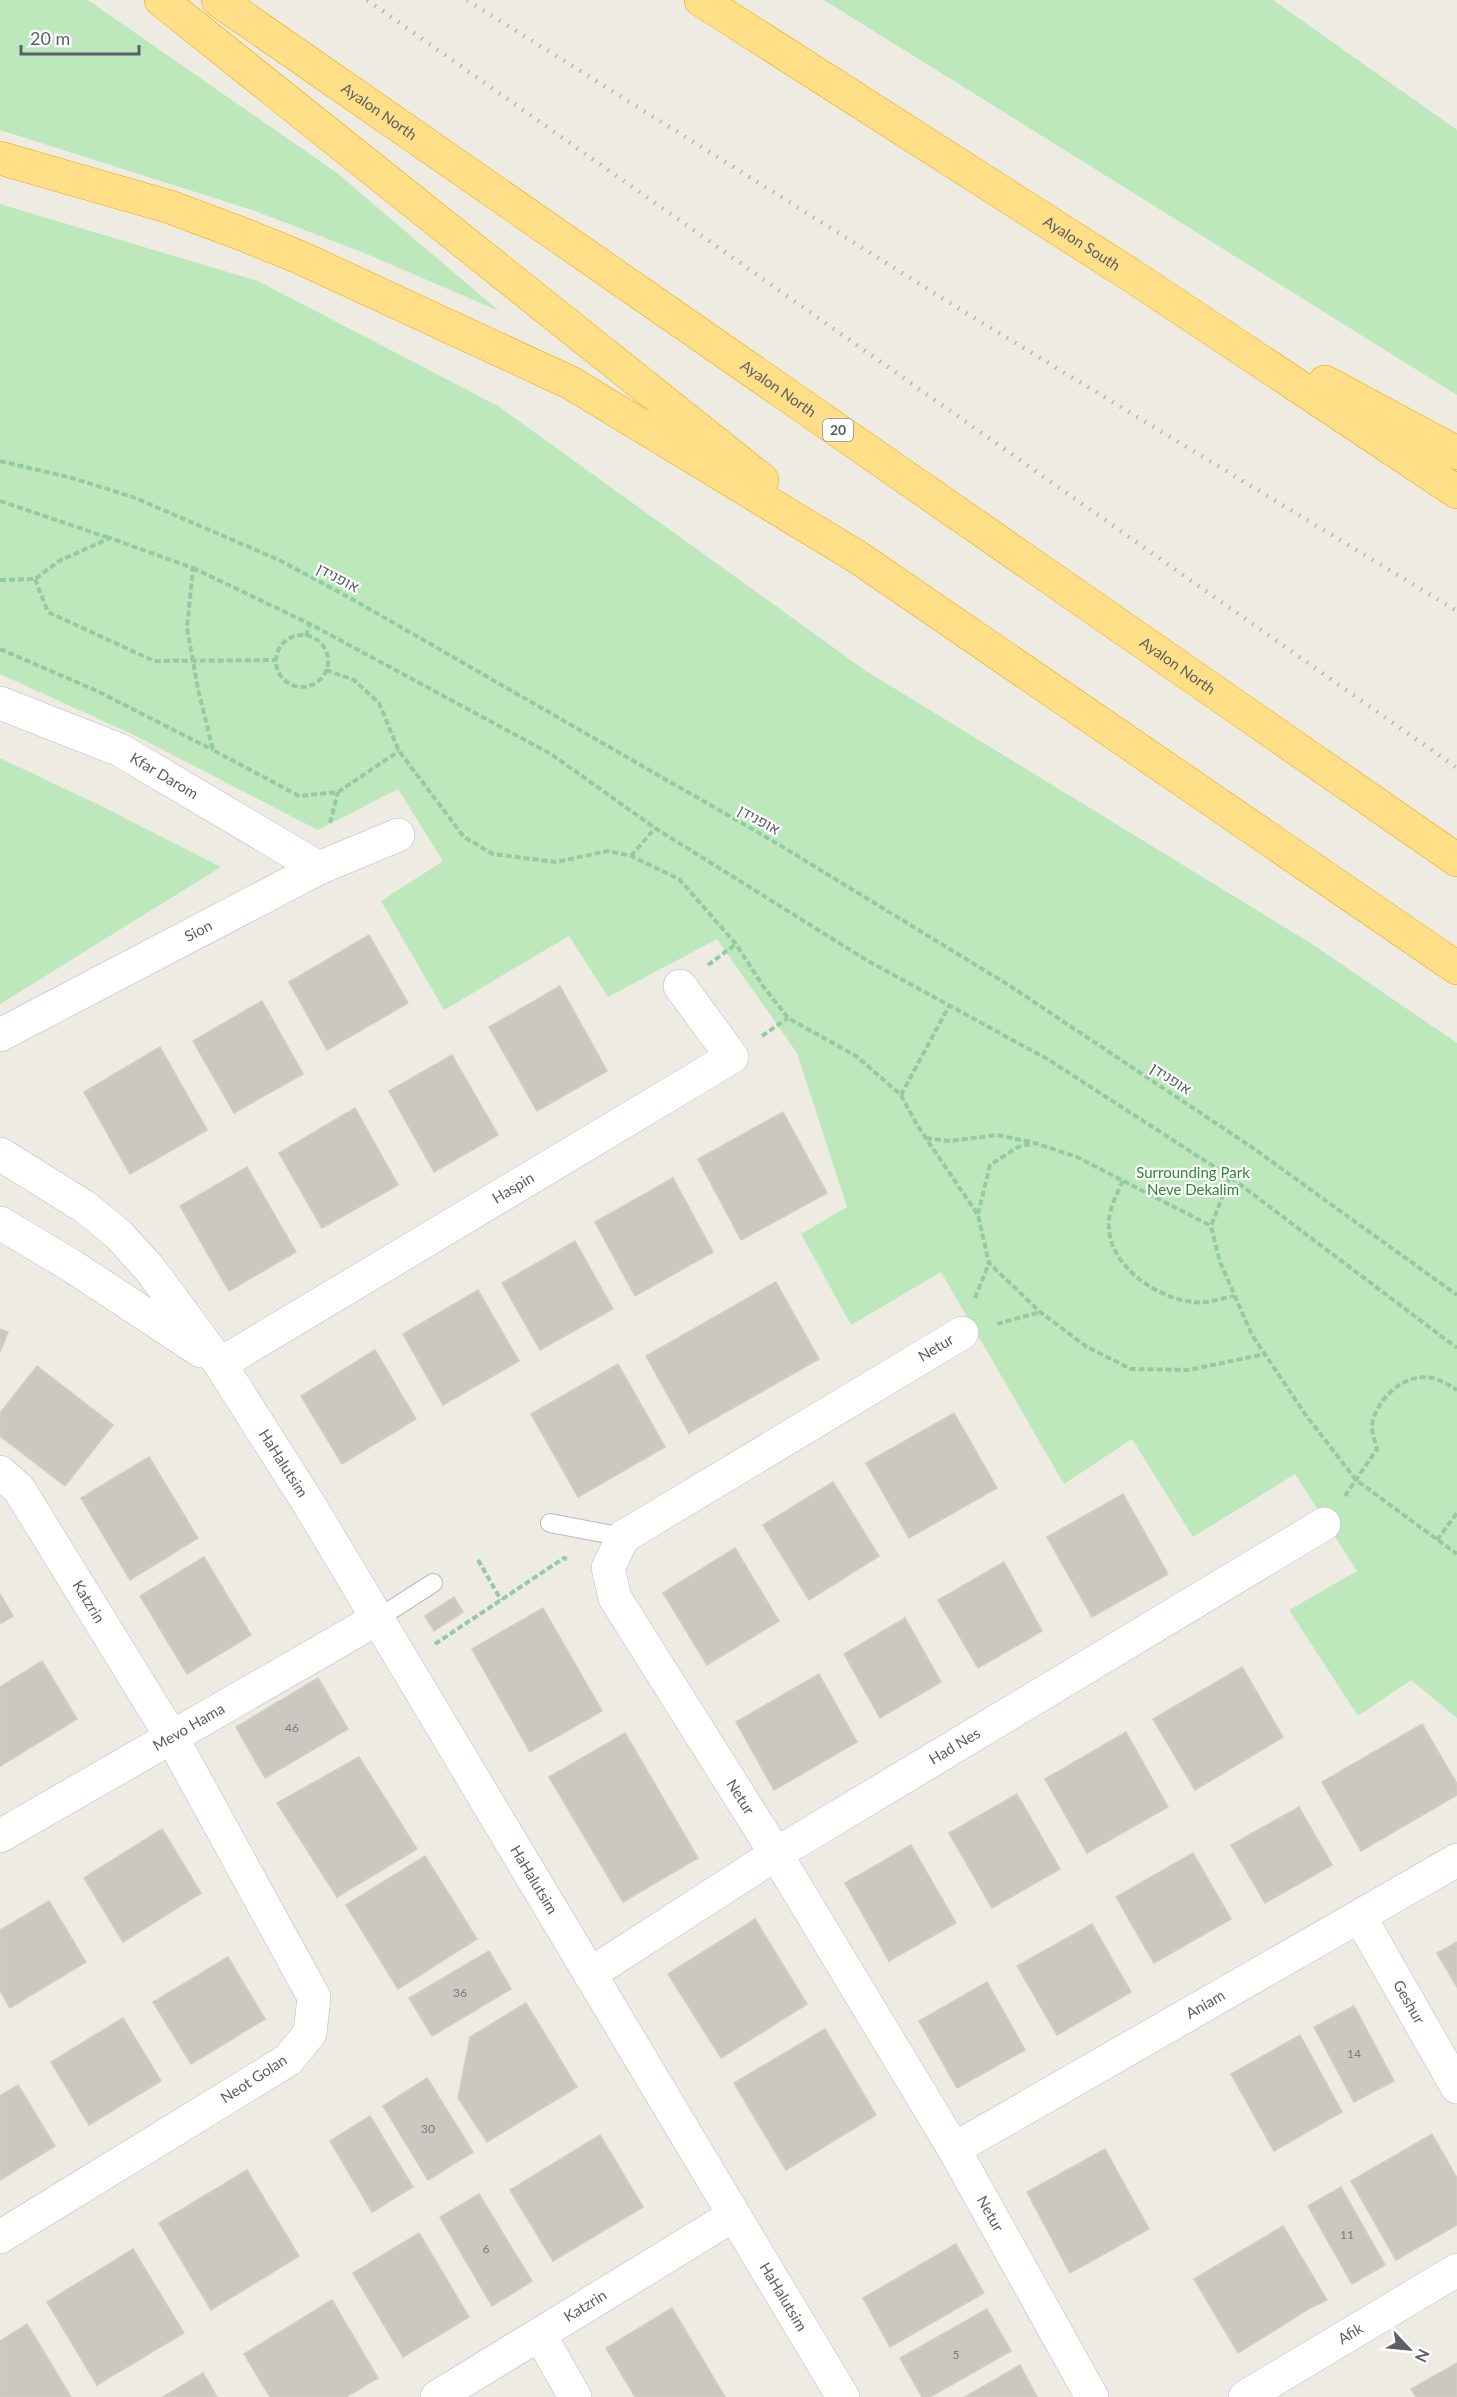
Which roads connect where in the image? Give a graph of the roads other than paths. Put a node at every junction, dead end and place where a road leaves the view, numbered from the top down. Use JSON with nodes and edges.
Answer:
{"nodes":[{"id":1,"x":161,"y":0,"type":"edge"},
{"id":2,"x":218,"y":0,"type":"edge"},
{"id":3,"x":701,"y":0,"type":"edge"},
{"id":4,"x":0,"y":158,"type":"edge"},
{"id":5,"x":1137,"y":279,"type":"junction"},
{"id":6,"x":1457,"y":453,"type":"edge"},
{"id":7,"x":1457,"y":492,"type":"edge"},
{"id":8,"x":859,"y":558,"type":"junction"},
{"id":9,"x":0,"y":703,"type":"edge"},
{"id":10,"x":399,"y":835,"type":"dead end"},
{"id":11,"x":1457,"y":860,"type":"edge"},
{"id":12,"x":319,"y":868,"type":"junction"},
{"id":13,"x":1457,"y":968,"type":"edge"},
{"id":14,"x":680,"y":986,"type":"dead end"},
{"id":15,"x":0,"y":1035,"type":"edge"},
{"id":16,"x":0,"y":1154,"type":"edge"},
{"id":17,"x":0,"y":1223,"type":"edge"},
{"id":18,"x":962,"y":1333,"type":"road end"},
{"id":19,"x":220,"y":1364,"type":"junction"},
{"id":20,"x":0,"y":1472,"type":"edge"},
{"id":21,"x":550,"y":1522,"type":"dead end"},
{"id":22,"x":1324,"y":1524,"type":"road end"},
{"id":23,"x":623,"y":1537,"type":"junction"},
{"id":24,"x":433,"y":1583,"type":"dead end"},
{"id":25,"x":377,"y":1619,"type":"junction"},
{"id":26,"x":171,"y":1736,"type":"junction"},
{"id":27,"x":0,"y":1836,"type":"edge"},
{"id":28,"x":776,"y":1854,"type":"junction"},
{"id":29,"x":1457,"y":1860,"type":"edge"},
{"id":30,"x":1360,"y":1917,"type":"junction"},
{"id":31,"x":590,"y":1974,"type":"junction"},
{"id":32,"x":1457,"y":2087,"type":"edge"},
{"id":33,"x":954,"y":2149,"type":"junction"},
{"id":34,"x":734,"y":2215,"type":"junction"},
{"id":35,"x":0,"y":2237,"type":"edge"},
{"id":36,"x":1457,"y":2270,"type":"edge"},
{"id":37,"x":540,"y":2335,"type":"junction"},
{"id":38,"x":436,"y":2397,"type":"edge"},
{"id":39,"x":575,"y":2397,"type":"edge"},
{"id":40,"x":843,"y":2397,"type":"edge"},
{"id":41,"x":1092,"y":2397,"type":"edge"},
{"id":42,"x":1245,"y":2397,"type":"edge"}],
"edges":[{"from":1,"to":8,"type":"highway"},
{"from":2,"to":11,"type":"highway","name":"Ayalon North","number":"20"},
{"from":3,"to":5,"type":"highway","name":"Ayalon South"},
{"from":4,"to":8,"type":"highway"},
{"from":5,"to":6,"type":"highway"},
{"from":5,"to":7,"type":"highway","name":"Ayalon South"},
{"from":8,"to":13,"type":"highway"},
{"from":9,"to":12,"type":"street","name":"Kfar Darom"},
{"from":10,"to":12,"type":"street","name":"Sion"},
{"from":12,"to":15,"type":"street","name":"Sion"},
{"from":14,"to":19,"type":"street","name":"Haspin"},
{"from":16,"to":19,"type":"street","name":"HaHalutsim"},
{"from":17,"to":19,"type":"street","name":"HaHalutsim"},
{"from":18,"to":23,"type":"street","name":"Netur"},
{"from":19,"to":25,"type":"street","name":"HaHalutsim"},
{"from":20,"to":26,"type":"street","name":"Katzrin"},
{"from":21,"to":23,"type":"lane"},
{"from":22,"to":28,"type":"street","name":"Had Nes"},
{"from":23,"to":28,"type":"street","name":"Netur"},
{"from":24,"to":25,"type":"lane"},
{"from":25,"to":26,"type":"street","name":"Mevo Hama"},
{"from":25,"to":31,"type":"street","name":"HaHalutsim"},
{"from":26,"to":27,"type":"street","name":"Mevo Hama"},
{"from":26,"to":35,"type":"street","name":"Neot Golan"},
{"from":28,"to":31,"type":"street","name":"Had Nes"},
{"from":28,"to":33,"type":"street","name":"Netur"},
{"from":29,"to":30,"type":"street","name":"Aniam"},
{"from":30,"to":32,"type":"street","name":"Geshur"},
{"from":30,"to":33,"type":"street","name":"Aniam"},
{"from":31,"to":34,"type":"street","name":"HaHalutsim"},
{"from":33,"to":41,"type":"street","name":"Netur"},
{"from":34,"to":37,"type":"street","name":"Katzrin"},
{"from":34,"to":40,"type":"street","name":"HaHalutsim"},
{"from":36,"to":42,"type":"street","name":"Afik"},
{"from":37,"to":38,"type":"street","name":"Katzrin"},
{"from":37,"to":39,"type":"street"}]}
